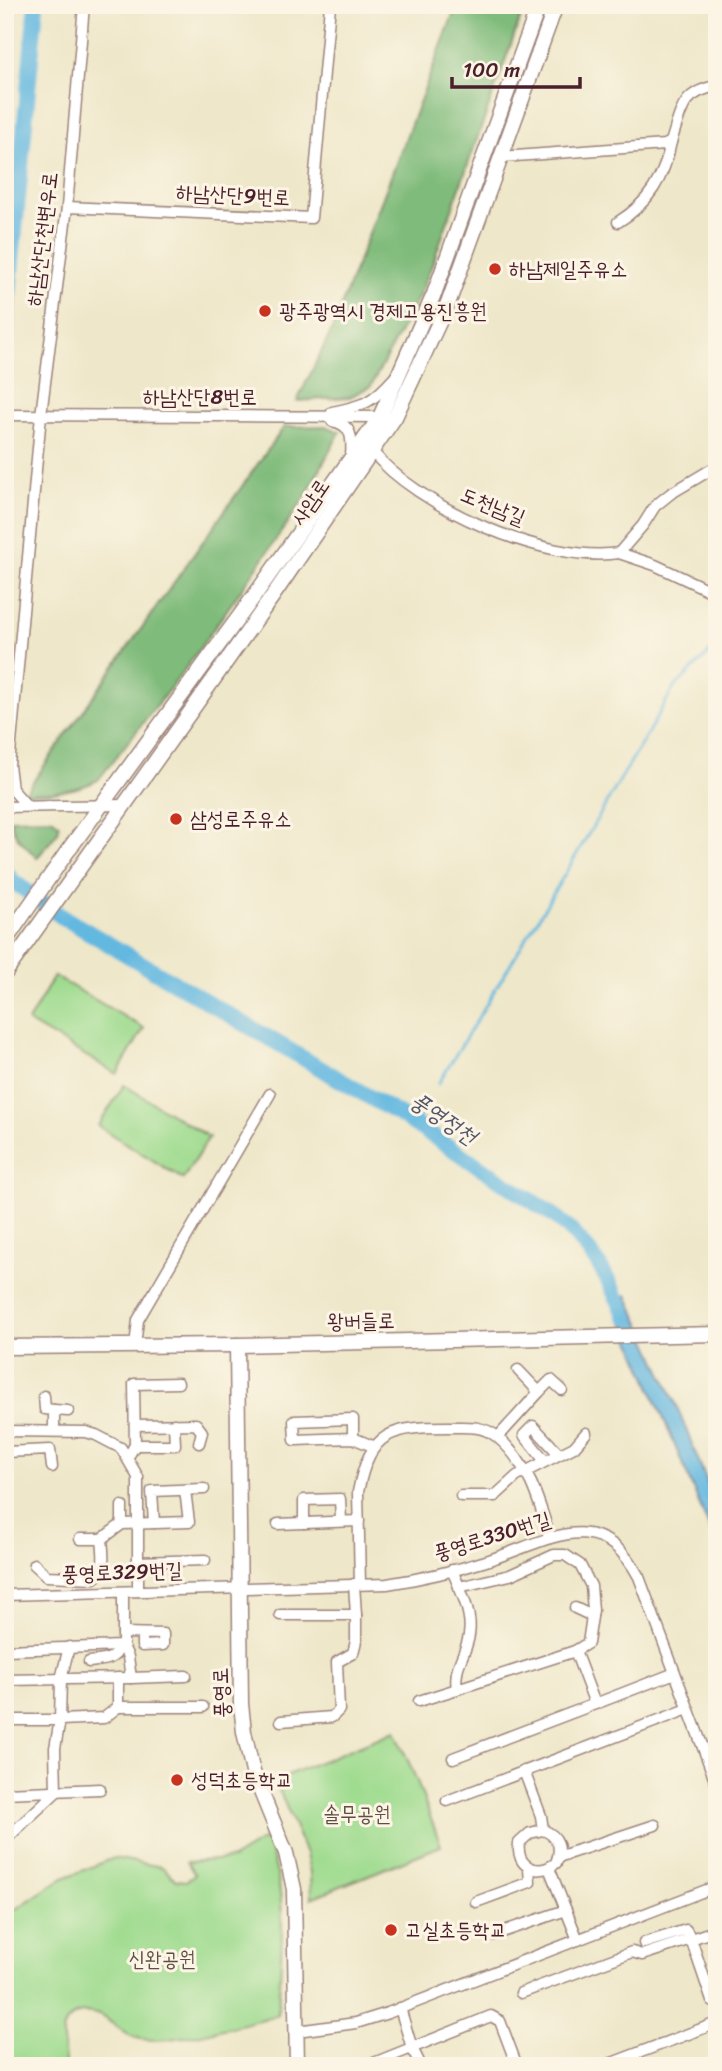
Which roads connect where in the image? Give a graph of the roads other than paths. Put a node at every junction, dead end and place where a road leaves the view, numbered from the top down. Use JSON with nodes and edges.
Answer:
{"nodes":[{"id":1,"x":84,"y":5,"type":"edge"},
{"id":2,"x":330,"y":5,"type":"edge"},
{"id":3,"x":539,"y":5,"type":"edge"},
{"id":4,"x":556,"y":5,"type":"edge"},
{"id":5,"x":717,"y":86,"type":"edge"},
{"id":6,"x":671,"y":142,"type":"junction"},
{"id":7,"x":502,"y":157,"type":"junction"},
{"id":8,"x":67,"y":207,"type":"junction"},
{"id":9,"x":618,"y":222,"type":"dead end"},
{"id":10,"x":401,"y":369,"type":"junction"},
{"id":11,"x":5,"y":415,"type":"edge"},
{"id":12,"x":38,"y":415,"type":"junction"},
{"id":13,"x":308,"y":416,"type":"junction"},
{"id":14,"x":388,"y":417,"type":"junction"},
{"id":15,"x":371,"y":450,"type":"junction"},
{"id":16,"x":351,"y":459,"type":"junction"},
{"id":17,"x":717,"y":466,"type":"edge"},
{"id":18,"x":619,"y":553,"type":"junction"},
{"id":19,"x":717,"y":594,"type":"edge"},
{"id":20,"x":124,"y":805,"type":"junction"},
{"id":21,"x":8,"y":806,"type":"edge"},
{"id":22,"x":27,"y":806,"type":"junction"},
{"id":23,"x":101,"y":806,"type":"junction"},
{"id":24,"x":6,"y":939,"type":"edge"},
{"id":25,"x":5,"y":973,"type":"edge"},
{"id":26,"x":270,"y":1094,"type":"dead end"},
{"id":27,"x":717,"y":1334,"type":"edge"},
{"id":28,"x":237,"y":1345,"type":"junction"},
{"id":29,"x":135,"y":1346,"type":"junction"},
{"id":30,"x":5,"y":1347,"type":"edge"},
{"id":31,"x":518,"y":1370,"type":"dead end"},
{"id":32,"x":178,"y":1383,"type":"dead end"},
{"id":33,"x":562,"y":1390,"type":"dead end"},
{"id":34,"x":539,"y":1392,"type":"junction"},
{"id":35,"x":44,"y":1396,"type":"dead end"},
{"id":36,"x":54,"y":1410,"type":"junction"},
{"id":37,"x":68,"y":1411,"type":"dead end"},
{"id":38,"x":174,"y":1424,"type":"junction"},
{"id":39,"x":136,"y":1425,"type":"junction"},
{"id":40,"x":5,"y":1431,"type":"edge"},
{"id":41,"x":54,"y":1431,"type":"junction"},
{"id":42,"x":586,"y":1433,"type":"dead end"},
{"id":43,"x":498,"y":1437,"type":"junction"},
{"id":44,"x":353,"y":1438,"type":"junction"},
{"id":45,"x":199,"y":1443,"type":"dead end"},
{"id":46,"x":135,"y":1445,"type":"junction"},
{"id":47,"x":375,"y":1447,"type":"junction"},
{"id":48,"x":5,"y":1452,"type":"edge"},
{"id":49,"x":559,"y":1454,"type":"junction"},
{"id":50,"x":128,"y":1457,"type":"junction"},
{"id":51,"x":545,"y":1461,"type":"junction"},
{"id":52,"x":52,"y":1466,"type":"dead end"},
{"id":53,"x":525,"y":1471,"type":"junction"},
{"id":54,"x":204,"y":1489,"type":"dead end"},
{"id":55,"x":185,"y":1490,"type":"junction"},
{"id":56,"x":461,"y":1496,"type":"dead end"},
{"id":57,"x":122,"y":1506,"type":"dead end"},
{"id":58,"x":341,"y":1521,"type":"junction"},
{"id":59,"x":359,"y":1521,"type":"junction"},
{"id":60,"x":154,"y":1523,"type":"junction"},
{"id":61,"x":304,"y":1523,"type":"junction"},
{"id":62,"x":122,"y":1524,"type":"junction"},
{"id":63,"x":137,"y":1524,"type":"junction"},
{"id":64,"x":278,"y":1524,"type":"dead end"},
{"id":65,"x":550,"y":1538,"type":"junction"},
{"id":66,"x":80,"y":1539,"type":"dead end"},
{"id":67,"x":102,"y":1539,"type":"junction"},
{"id":68,"x":205,"y":1560,"type":"dead end"},
{"id":69,"x":137,"y":1562,"type":"junction"},
{"id":70,"x":34,"y":1564,"type":"dead end"},
{"id":71,"x":452,"y":1570,"type":"junction"},
{"id":72,"x":357,"y":1584,"type":"junction"},
{"id":73,"x":241,"y":1587,"type":"junction"},
{"id":74,"x":459,"y":1587,"type":"junction"},
{"id":75,"x":138,"y":1591,"type":"junction"},
{"id":76,"x":124,"y":1592,"type":"junction"},
{"id":77,"x":5,"y":1595,"type":"edge"},
{"id":78,"x":575,"y":1608,"type":"dead end"},
{"id":79,"x":280,"y":1615,"type":"dead end"},
{"id":80,"x":356,"y":1615,"type":"junction"},
{"id":81,"x":592,"y":1616,"type":"junction"},
{"id":82,"x":124,"y":1633,"type":"junction"},
{"id":83,"x":142,"y":1634,"type":"dead end"},
{"id":84,"x":122,"y":1646,"type":"junction"},
{"id":85,"x":69,"y":1647,"type":"junction"},
{"id":86,"x":5,"y":1650,"type":"edge"},
{"id":87,"x":575,"y":1651,"type":"junction"},
{"id":88,"x":89,"y":1662,"type":"dead end"},
{"id":89,"x":675,"y":1673,"type":"junction"},
{"id":90,"x":186,"y":1676,"type":"dead end"},
{"id":91,"x":118,"y":1678,"type":"junction"},
{"id":92,"x":131,"y":1678,"type":"junction"},
{"id":93,"x":61,"y":1679,"type":"junction"},
{"id":94,"x":5,"y":1680,"type":"edge"},
{"id":95,"x":457,"y":1689,"type":"junction"},
{"id":96,"x":419,"y":1701,"type":"dead end"},
{"id":97,"x":595,"y":1704,"type":"junction"},
{"id":98,"x":118,"y":1707,"type":"junction"},
{"id":99,"x":203,"y":1707,"type":"dead end"},
{"id":100,"x":688,"y":1709,"type":"junction"},
{"id":101,"x":5,"y":1720,"type":"edge"},
{"id":102,"x":60,"y":1720,"type":"junction"},
{"id":103,"x":281,"y":1721,"type":"dead end"},
{"id":104,"x":453,"y":1758,"type":"dead end"},
{"id":105,"x":524,"y":1771,"type":"junction"},
{"id":106,"x":717,"y":1786,"type":"edge"},
{"id":107,"x":100,"y":1790,"type":"dead end"},
{"id":108,"x":56,"y":1792,"type":"junction"},
{"id":109,"x":5,"y":1793,"type":"edge"},
{"id":110,"x":447,"y":1801,"type":"dead end"},
{"id":111,"x":655,"y":1825,"type":"dead end"},
{"id":112,"x":543,"y":1830,"type":"junction"},
{"id":113,"x":5,"y":1840,"type":"edge"},
{"id":114,"x":558,"y":1857,"type":"junction"},
{"id":115,"x":549,"y":1868,"type":"junction"},
{"id":116,"x":530,"y":1869,"type":"junction"},
{"id":117,"x":717,"y":1886,"type":"edge"},
{"id":118,"x":476,"y":1902,"type":"dead end"},
{"id":119,"x":566,"y":1910,"type":"junction"},
{"id":120,"x":717,"y":1930,"type":"edge"},
{"id":121,"x":493,"y":1935,"type":"dead end"},
{"id":122,"x":691,"y":1939,"type":"junction"},
{"id":123,"x":578,"y":1940,"type":"junction"},
{"id":124,"x":644,"y":1944,"type":"dead end"},
{"id":125,"x":521,"y":1993,"type":"dead end"},
{"id":126,"x":717,"y":2004,"type":"edge"},
{"id":127,"x":400,"y":2008,"type":"junction"},
{"id":128,"x":717,"y":2023,"type":"edge"},
{"id":129,"x":297,"y":2031,"type":"junction"},
{"id":130,"x":412,"y":2048,"type":"junction"},
{"id":131,"x":297,"y":2066,"type":"edge"},
{"id":132,"x":343,"y":2066,"type":"edge"},
{"id":133,"x":421,"y":2066,"type":"edge"},
{"id":134,"x":517,"y":2066,"type":"edge"},
{"id":135,"x":580,"y":2066,"type":"edge"},
{"id":136,"x":586,"y":2066,"type":"edge"},
{"id":137,"x":604,"y":2066,"type":"edge"}],
"edges":[{"from":1,"to":8,"type":"street","name":"하남산단천변우로"},
{"from":2,"to":8,"type":"street","name":"하남산단9번로"},
{"from":3,"to":10,"type":"main road","name":"사암로"},
{"from":4,"to":7,"type":"main road","name":"사암로"},
{"from":5,"to":6,"type":"street"},
{"from":6,"to":7,"type":"street"},
{"from":6,"to":9,"type":"street"},
{"from":7,"to":14,"type":"main road","name":"사암로"},
{"from":8,"to":12,"type":"street","name":"하남산단천변우로"},
{"from":10,"to":13,"type":"street"},
{"from":10,"to":14,"type":"main road","name":"사암로"},
{"from":11,"to":12,"type":"street","name":"하남산단8번로"},
{"from":12,"to":13,"type":"street","name":"하남산단8번로"},
{"from":12,"to":22,"type":"street","name":"하남산단천변우로"},
{"from":13,"to":14,"type":"street","name":"하남산단8번로"},
{"from":13,"to":16,"type":"street"},
{"from":14,"to":15,"type":"main road","name":"사암로"},
{"from":14,"to":16,"type":"main road","name":"사암로"},
{"from":15,"to":18,"type":"street","name":"도천남길"},
{"from":15,"to":20,"type":"main road","name":"사암로"},
{"from":16,"to":23,"type":"main road","name":"사암로"},
{"from":17,"to":18,"type":"street"},
{"from":18,"to":19,"type":"street","name":"도천남길"},
{"from":20,"to":23,"type":"street"},
{"from":20,"to":25,"type":"main road","name":"사암로"},
{"from":21,"to":22,"type":"street"},
{"from":22,"to":23,"type":"street"},
{"from":23,"to":24,"type":"main road","name":"사암로"},
{"from":26,"to":29,"type":"street"},
{"from":27,"to":28,"type":"main road","name":"왕버들로"},
{"from":28,"to":29,"type":"main road","name":"왕버들로"},
{"from":28,"to":73,"type":"main road","name":"풍영로"},
{"from":29,"to":30,"type":"main road","name":"왕버들로"},
{"from":31,"to":34,"type":"street"},
{"from":32,"to":39,"type":"street"},
{"from":33,"to":34,"type":"street"},
{"from":34,"to":43,"type":"street"},
{"from":35,"to":36,"type":"street"},
{"from":36,"to":37,"type":"street"},
{"from":36,"to":41,"type":"street"},
{"from":38,"to":39,"type":"street"},
{"from":38,"to":45,"type":"street"},
{"from":38,"to":46,"type":"street"},
{"from":39,"to":46,"type":"street"},
{"from":40,"to":41,"type":"street"},
{"from":41,"to":50,"type":"street"},
{"from":42,"to":49,"type":"street"},
{"from":43,"to":47,"type":"street"},
{"from":43,"to":53,"type":"street"},
{"from":44,"to":44,"type":"street"},
{"from":44,"to":47,"type":"street"},
{"from":46,"to":50,"type":"street"},
{"from":47,"to":59,"type":"street"},
{"from":48,"to":52,"type":"street"},
{"from":49,"to":51,"type":"street"},
{"from":49,"to":51,"type":"street"},
{"from":50,"to":63,"type":"street"},
{"from":51,"to":53,"type":"street"},
{"from":53,"to":56,"type":"street"},
{"from":53,"to":65,"type":"street"},
{"from":54,"to":55,"type":"street"},
{"from":55,"to":60,"type":"street"},
{"from":55,"to":60,"type":"street"},
{"from":57,"to":62,"type":"street"},
{"from":58,"to":59,"type":"street"},
{"from":58,"to":61,"type":"street"},
{"from":58,"to":61,"type":"street"},
{"from":59,"to":72,"type":"street"},
{"from":60,"to":63,"type":"street"},
{"from":61,"to":64,"type":"street"},
{"from":62,"to":63,"type":"street"},
{"from":62,"to":67,"type":"street"},
{"from":63,"to":69,"type":"street"},
{"from":65,"to":71,"type":"street","name":"풍영로330번길"},
{"from":65,"to":89,"type":"street","name":"풍영로330번길"},
{"from":66,"to":67,"type":"street"},
{"from":67,"to":70,"type":"street"},
{"from":68,"to":69,"type":"street"},
{"from":69,"to":75,"type":"street"},
{"from":71,"to":72,"type":"street","name":"풍영로330번길"},
{"from":71,"to":74,"type":"street"},
{"from":72,"to":73,"type":"street","name":"풍영로330번길"},
{"from":72,"to":80,"type":"street"},
{"from":73,"to":75,"type":"street","name":"풍영로329번길"},
{"from":73,"to":129,"type":"main road","name":"풍영로"},
{"from":74,"to":81,"type":"street"},
{"from":74,"to":95,"type":"street"},
{"from":75,"to":76,"type":"street","name":"풍영로329번길"},
{"from":76,"to":77,"type":"street","name":"풍영로329번길"},
{"from":76,"to":82,"type":"street"},
{"from":78,"to":81,"type":"street"},
{"from":79,"to":80,"type":"street"},
{"from":80,"to":103,"type":"street"},
{"from":81,"to":87,"type":"street"},
{"from":82,"to":83,"type":"street"},
{"from":82,"to":84,"type":"street"},
{"from":84,"to":85,"type":"street"},
{"from":84,"to":88,"type":"street"},
{"from":84,"to":92,"type":"street"},
{"from":85,"to":86,"type":"street"},
{"from":85,"to":93,"type":"street"},
{"from":87,"to":95,"type":"street"},
{"from":87,"to":97,"type":"street"},
{"from":89,"to":97,"type":"street"},
{"from":89,"to":100,"type":"street","name":"풍영로330번길"},
{"from":90,"to":92,"type":"street"},
{"from":91,"to":92,"type":"street"},
{"from":91,"to":93,"type":"street"},
{"from":91,"to":98,"type":"street"},
{"from":93,"to":94,"type":"street"},
{"from":93,"to":102,"type":"street"},
{"from":95,"to":96,"type":"street"},
{"from":97,"to":104,"type":"street"},
{"from":98,"to":99,"type":"street"},
{"from":98,"to":102,"type":"street"},
{"from":100,"to":105,"type":"street"},
{"from":100,"to":106,"type":"street","name":"풍영로330번길"},
{"from":101,"to":102,"type":"street"},
{"from":102,"to":108,"type":"street"},
{"from":105,"to":110,"type":"street"},
{"from":105,"to":112,"type":"street"},
{"from":107,"to":108,"type":"street"},
{"from":108,"to":109,"type":"street"},
{"from":108,"to":113,"type":"street"},
{"from":111,"to":114,"type":"street"},
{"from":112,"to":114,"type":"street"},
{"from":112,"to":116,"type":"street"},
{"from":114,"to":115,"type":"street"},
{"from":115,"to":116,"type":"street"},
{"from":115,"to":119,"type":"street"},
{"from":116,"to":118,"type":"street"},
{"from":117,"to":123,"type":"street"},
{"from":119,"to":121,"type":"street"},
{"from":119,"to":123,"type":"street"},
{"from":120,"to":122,"type":"street"},
{"from":122,"to":124,"type":"street"},
{"from":122,"to":125,"type":"street"},
{"from":122,"to":126,"type":"street"},
{"from":123,"to":127,"type":"street"},
{"from":127,"to":129,"type":"street"},
{"from":127,"to":130,"type":"street"},
{"from":128,"to":137,"type":"street"},
{"from":129,"to":131,"type":"main road","name":"풍영로"},
{"from":130,"to":132,"type":"street"},
{"from":130,"to":133,"type":"street"},
{"from":130,"to":134,"type":"street"},
{"from":135,"to":136,"type":"street"}]}
